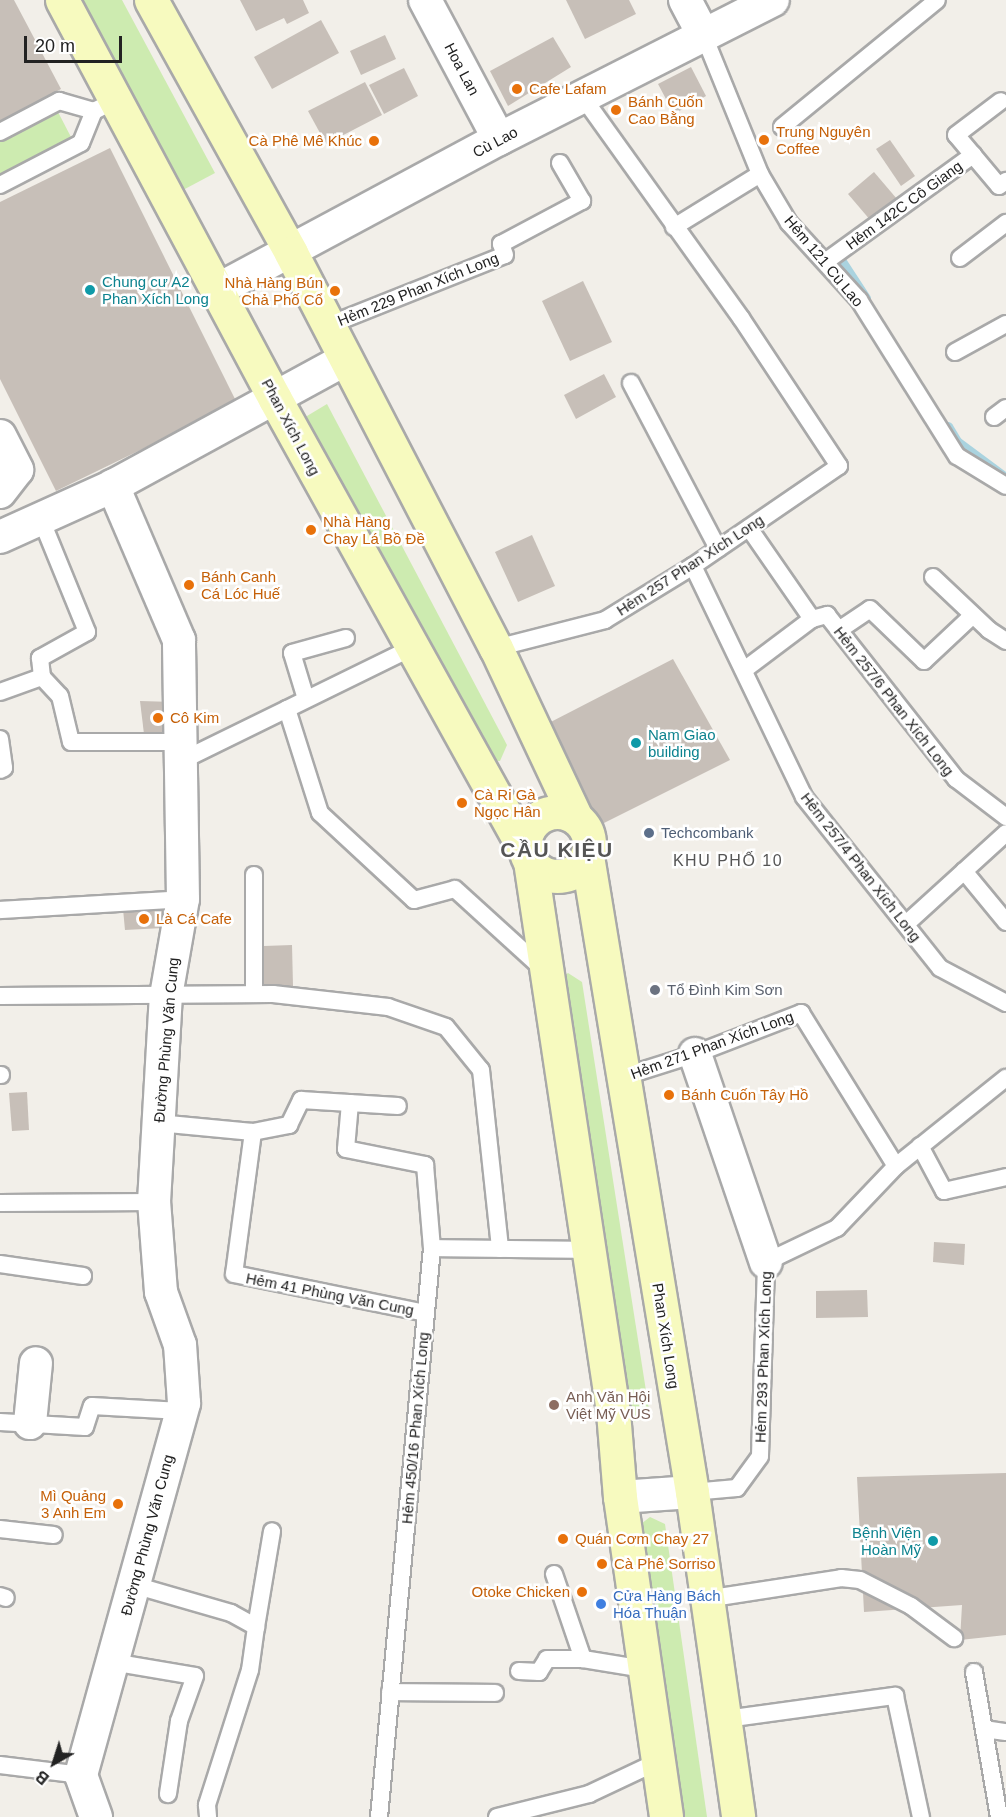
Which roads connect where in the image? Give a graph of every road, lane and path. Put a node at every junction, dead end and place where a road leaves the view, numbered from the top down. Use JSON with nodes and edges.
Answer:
{"nodes":[{"id":1,"x":62,"y":0,"type":"edge"},
{"id":2,"x":151,"y":0,"type":"edge"},
{"id":3,"x":425,"y":0,"type":"edge"},
{"id":4,"x":685,"y":0,"type":"edge"},
{"id":5,"x":773,"y":0,"type":"edge"},
{"id":6,"x":937,"y":0,"type":"edge"},
{"id":7,"x":704,"y":36,"type":"junction"},
{"id":8,"x":582,"y":97,"type":"junction"},
{"id":9,"x":1001,"y":101,"type":"dead end"},
{"id":10,"x":104,"y":106,"type":"junction"},
{"id":11,"x":782,"y":127,"type":"dead end"},
{"id":12,"x":0,"y":132,"type":"edge"},
{"id":13,"x":499,"y":138,"type":"junction"},
{"id":14,"x":973,"y":155,"type":"junction"},
{"id":15,"x":560,"y":163,"type":"dead end"},
{"id":16,"x":760,"y":174,"type":"junction"},
{"id":17,"x":0,"y":185,"type":"edge"},
{"id":18,"x":1004,"y":188,"type":"edge"},
{"id":19,"x":1006,"y":223,"type":"edge"},
{"id":20,"x":674,"y":227,"type":"junction"},
{"id":21,"x":291,"y":253,"type":"junction"},
{"id":22,"x":960,"y":258,"type":"dead end"},
{"id":23,"x":825,"y":262,"type":"junction"},
{"id":24,"x":219,"y":289,"type":"junction"},
{"id":25,"x":1006,"y":324,"type":"edge"},
{"id":26,"x":329,"y":325,"type":"junction"},
{"id":27,"x":955,"y":352,"type":"dead end"},
{"id":28,"x":346,"y":359,"type":"junction"},
{"id":29,"x":631,"y":383,"type":"dead end"},
{"id":30,"x":275,"y":399,"type":"junction"},
{"id":31,"x":0,"y":436,"type":"edge"},
{"id":32,"x":113,"y":486,"type":"junction"},
{"id":33,"x":1006,"y":486,"type":"edge"},
{"id":34,"x":0,"y":492,"type":"edge"},
{"id":35,"x":749,"y":528,"type":"junction"},
{"id":36,"x":20,"y":529,"type":"edge"},
{"id":37,"x":718,"y":549,"type":"junction"},
{"id":38,"x":693,"y":566,"type":"junction"},
{"id":39,"x":933,"y":577,"type":"dead end"},
{"id":40,"x":973,"y":615,"type":"junction"},
{"id":41,"x":812,"y":619,"type":"junction"},
{"id":42,"x":838,"y":630,"type":"junction"},
{"id":43,"x":346,"y":638,"type":"dead end"},
{"id":44,"x":1006,"y":641,"type":"edge"},
{"id":45,"x":412,"y":648,"type":"junction"},
{"id":46,"x":496,"y":648,"type":"junction"},
{"id":47,"x":744,"y":670,"type":"junction"},
{"id":48,"x":42,"y":677,"type":"junction"},
{"id":49,"x":0,"y":692,"type":"edge"},
{"id":50,"x":306,"y":699,"type":"junction"},
{"id":51,"x":287,"y":709,"type":"junction"},
{"id":52,"x":0,"y":739,"type":"edge"},
{"id":53,"x":181,"y":751,"type":"junction"},
{"id":54,"x":0,"y":770,"type":"edge"},
{"id":55,"x":1006,"y":817,"type":"edge"},
{"id":56,"x":576,"y":818,"type":"junction"},
{"id":57,"x":1006,"y":833,"type":"edge"},
{"id":58,"x":528,"y":856,"type":"junction"},
{"id":59,"x":587,"y":856,"type":"junction"},
{"id":60,"x":964,"y":872,"type":"junction"},
{"id":61,"x":254,"y":875,"type":"dead end"},
{"id":62,"x":183,"y":899,"type":"junction"},
{"id":63,"x":0,"y":910,"type":"edge"},
{"id":64,"x":1006,"y":922,"type":"edge"},
{"id":65,"x":906,"y":924,"type":"junction"},
{"id":66,"x":546,"y":971,"type":"junction"},
{"id":67,"x":254,"y":994,"type":"junction"},
{"id":68,"x":0,"y":996,"type":"edge"},
{"id":69,"x":166,"y":996,"type":"junction"},
{"id":70,"x":1006,"y":1003,"type":"edge"},
{"id":71,"x":695,"y":1054,"type":"junction"},
{"id":72,"x":622,"y":1077,"type":"junction"},
{"id":73,"x":1006,"y":1078,"type":"edge"},
{"id":74,"x":350,"y":1103,"type":"junction"},
{"id":75,"x":398,"y":1106,"type":"dead end"},
{"id":76,"x":158,"y":1123,"type":"junction"},
{"id":77,"x":252,"y":1132,"type":"junction"},
{"id":78,"x":920,"y":1146,"type":"junction"},
{"id":79,"x":896,"y":1166,"type":"junction"},
{"id":80,"x":1006,"y":1177,"type":"edge"},
{"id":81,"x":154,"y":1202,"type":"junction"},
{"id":82,"x":0,"y":1203,"type":"edge"},
{"id":83,"x":432,"y":1248,"type":"junction"},
{"id":84,"x":500,"y":1249,"type":"junction"},
{"id":85,"x":588,"y":1250,"type":"junction"},
{"id":86,"x":766,"y":1262,"type":"junction"},
{"id":87,"x":0,"y":1264,"type":"edge"},
{"id":88,"x":83,"y":1276,"type":"dead end"},
{"id":89,"x":425,"y":1313,"type":"junction"},
{"id":90,"x":36,"y":1364,"type":"dead end"},
{"id":91,"x":181,"y":1411,"type":"junction"},
{"id":92,"x":15,"y":1423,"type":"edge"},
{"id":93,"x":692,"y":1492,"type":"junction"},
{"id":94,"x":620,"y":1497,"type":"junction"},
{"id":95,"x":0,"y":1529,"type":"edge"},
{"id":96,"x":272,"y":1531,"type":"dead end"},
{"id":97,"x":54,"y":1535,"type":"dead end"},
{"id":98,"x":554,"y":1574,"type":"dead end"},
{"id":99,"x":134,"y":1585,"type":"junction"},
{"id":100,"x":706,"y":1599,"type":"junction"},
{"id":101,"x":256,"y":1627,"type":"junction"},
{"id":102,"x":954,"y":1638,"type":"dead end"},
{"id":103,"x":582,"y":1659,"type":"junction"},
{"id":104,"x":112,"y":1662,"type":"junction"},
{"id":105,"x":644,"y":1669,"type":"junction"},
{"id":106,"x":519,"y":1671,"type":"dead end"},
{"id":107,"x":974,"y":1672,"type":"dead end"},
{"id":108,"x":390,"y":1692,"type":"junction"},
{"id":109,"x":495,"y":1693,"type":"dead end"},
{"id":110,"x":726,"y":1719,"type":"junction"},
{"id":111,"x":984,"y":1729,"type":"junction"},
{"id":112,"x":1006,"y":1732,"type":"edge"},
{"id":113,"x":657,"y":1762,"type":"junction"},
{"id":114,"x":0,"y":1765,"type":"edge"},
{"id":115,"x":81,"y":1775,"type":"junction"},
{"id":116,"x":168,"y":1794,"type":"dead end"},
{"id":117,"x":96,"y":1817,"type":"edge"},
{"id":118,"x":208,"y":1817,"type":"edge"},
{"id":119,"x":379,"y":1817,"type":"edge"},
{"id":120,"x":497,"y":1817,"type":"edge"},
{"id":121,"x":666,"y":1817,"type":"edge"},
{"id":122,"x":738,"y":1817,"type":"edge"},
{"id":123,"x":921,"y":1817,"type":"edge"},
{"id":124,"x":999,"y":1817,"type":"edge"}],
"edges":[{"from":1,"to":10,"type":"street","name":"Phan Xích Long"},
{"from":2,"to":21,"type":"street"},
{"from":3,"to":13,"type":"street","name":"Hoa Lan"},
{"from":4,"to":7,"type":"street"},
{"from":5,"to":7,"type":"street","name":"Cù Lao"},
{"from":6,"to":11,"type":"lane"},
{"from":7,"to":8,"type":"street","name":"Cù Lao"},
{"from":7,"to":16,"type":"lane","name":"Hẻm 121 Cù Lao"},
{"from":8,"to":13,"type":"street","name":"Cù Lao"},
{"from":8,"to":20,"type":"lane"},
{"from":9,"to":14,"type":"lane"},
{"from":10,"to":12,"type":"lane"},
{"from":10,"to":17,"type":"lane"},
{"from":10,"to":24,"type":"street","name":"Phan Xích Long"},
{"from":13,"to":21,"type":"street","name":"Cù Lao"},
{"from":14,"to":18,"type":"lane","name":"Hẻm 142C Cô Giang"},
{"from":14,"to":23,"type":"lane","name":"Hẻm 142C Cô Giang"},
{"from":15,"to":26,"type":"lane","name":"Hẻm 229 Phan Xích Long"},
{"from":16,"to":20,"type":"lane"},
{"from":16,"to":23,"type":"lane","name":"Hẻm 121 Cù Lao"},
{"from":19,"to":22,"type":"lane"},
{"from":20,"to":35,"type":"lane","name":"Hẻm 257 Phan Xích Long"},
{"from":21,"to":24,"type":"street","name":"Cù Lao"},
{"from":21,"to":26,"type":"street"},
{"from":23,"to":33,"type":"lane","name":"Hẻm 121 Cù Lao"},
{"from":24,"to":30,"type":"street","name":"Phan Xích Long"},
{"from":25,"to":27,"type":"lane"},
{"from":26,"to":28,"type":"street"},
{"from":28,"to":30,"type":"street"},
{"from":28,"to":46,"type":"street"},
{"from":29,"to":37,"type":"lane"},
{"from":30,"to":32,"type":"street"},
{"from":30,"to":45,"type":"street","name":"Phan Xích Long"},
{"from":31,"to":34,"type":"street"},
{"from":32,"to":36,"type":"street"},
{"from":32,"to":53,"type":"street","name":"Đường Phùng Văn Cung"},
{"from":34,"to":36,"type":"street"},
{"from":35,"to":37,"type":"lane","name":"Hẻm 257 Phan Xích Long"},
{"from":35,"to":41,"type":"lane"},
{"from":36,"to":48,"type":"lane"},
{"from":37,"to":38,"type":"lane","name":"Hẻm 257 Phan Xích Long"},
{"from":38,"to":46,"type":"lane","name":"Hẻm 257 Phan Xích Long"},
{"from":38,"to":47,"type":"lane","name":"Hẻm 257/4 Phan Xích Long"},
{"from":39,"to":40,"type":"lane"},
{"from":40,"to":42,"type":"lane"},
{"from":40,"to":44,"type":"lane"},
{"from":41,"to":42,"type":"lane","name":"Hẻm 257/6 Phan Xích Long"},
{"from":41,"to":47,"type":"lane"},
{"from":42,"to":55,"type":"lane","name":"Hẻm 257/6 Phan Xích Long"},
{"from":43,"to":50,"type":"lane"},
{"from":45,"to":50,"type":"lane"},
{"from":45,"to":58,"type":"street","name":"Phan Xích Long"},
{"from":46,"to":56,"type":"street"},
{"from":47,"to":65,"type":"lane","name":"Hẻm 257/4 Phan Xích Long"},
{"from":48,"to":49,"type":"lane"},
{"from":48,"to":53,"type":"lane"},
{"from":50,"to":51,"type":"lane"},
{"from":51,"to":53,"type":"lane"},
{"from":51,"to":66,"type":"lane"},
{"from":52,"to":54,"type":"lane"},
{"from":53,"to":62,"type":"street","name":"Đường Phùng Văn Cung"},
{"from":56,"to":58,"type":"street"},
{"from":56,"to":59,"type":"street"},
{"from":57,"to":60,"type":"lane"},
{"from":58,"to":59,"type":"street"},
{"from":58,"to":66,"type":"street","name":"Phan Xích Long"},
{"from":59,"to":72,"type":"street","name":"Phan Xích Long"},
{"from":60,"to":64,"type":"lane"},
{"from":60,"to":65,"type":"lane"},
{"from":61,"to":67,"type":"lane"},
{"from":62,"to":63,"type":"lane"},
{"from":62,"to":69,"type":"street","name":"Đường Phùng Văn Cung"},
{"from":65,"to":70,"type":"lane","name":"Hẻm 257/4 Phan Xích Long"},
{"from":66,"to":85,"type":"street","name":"Phan Xích Long"},
{"from":67,"to":69,"type":"lane"},
{"from":67,"to":84,"type":"lane"},
{"from":68,"to":69,"type":"lane"},
{"from":69,"to":76,"type":"street","name":"Đường Phùng Văn Cung"},
{"from":71,"to":72,"type":"lane","name":"Hẻm 271 Phan Xích Long"},
{"from":71,"to":79,"type":"lane","name":"Hẻm 271 Phan Xích Long"},
{"from":71,"to":86,"type":"street"},
{"from":72,"to":93,"type":"street","name":"Phan Xích Long"},
{"from":73,"to":78,"type":"lane","name":"Hẻm 293 Phan Xích Long"},
{"from":74,"to":75,"type":"lane"},
{"from":74,"to":77,"type":"lane"},
{"from":74,"to":83,"type":"lane","name":"Hẻm 450/16 Phan Xích Long"},
{"from":76,"to":77,"type":"lane"},
{"from":76,"to":81,"type":"street","name":"Đường Phùng Văn Cung"},
{"from":77,"to":89,"type":"lane","name":"Hẻm 41 Phùng Văn Cung"},
{"from":78,"to":79,"type":"lane","name":"Hẻm 293 Phan Xích Long"},
{"from":78,"to":80,"type":"lane"},
{"from":79,"to":86,"type":"lane","name":"Hẻm 293 Phan Xích Long"},
{"from":81,"to":82,"type":"lane"},
{"from":81,"to":91,"type":"street","name":"Đường Phùng Văn Cung"},
{"from":83,"to":84,"type":"lane"},
{"from":83,"to":89,"type":"lane","name":"Hẻm 450/16 Phan Xích Long"},
{"from":84,"to":85,"type":"lane"},
{"from":85,"to":94,"type":"street","name":"Phan Xích Long"},
{"from":86,"to":93,"type":"lane","name":"Hẻm 293 Phan Xích Long"},
{"from":87,"to":88,"type":"lane"},
{"from":89,"to":108,"type":"lane","name":"Hẻm 450/16 Phan Xích Long"},
{"from":90,"to":92,"type":"street"},
{"from":91,"to":92,"type":"lane"},
{"from":91,"to":99,"type":"street","name":"Đường Phùng Văn Cung"},
{"from":93,"to":94,"type":"street","name":"Hẻm 293 Phan Xích Long"},
{"from":93,"to":100,"type":"street","name":"Phan Xích Long"},
{"from":94,"to":105,"type":"street","name":"Phan Xích Long"},
{"from":95,"to":97,"type":"lane"},
{"from":96,"to":101,"type":"lane"},
{"from":98,"to":103,"type":"lane"},
{"from":99,"to":101,"type":"lane"},
{"from":99,"to":104,"type":"street","name":"Đường Phùng Văn Cung"},
{"from":100,"to":102,"type":"lane"},
{"from":100,"to":110,"type":"street","name":"Phan Xích Long"},
{"from":101,"to":118,"type":"lane"},
{"from":103,"to":105,"type":"lane"},
{"from":103,"to":106,"type":"lane"},
{"from":104,"to":115,"type":"street","name":"Đường Phùng Văn Cung"},
{"from":104,"to":116,"type":"lane"},
{"from":105,"to":113,"type":"street","name":"Phan Xích Long"},
{"from":107,"to":111,"type":"lane"},
{"from":108,"to":109,"type":"lane"},
{"from":108,"to":119,"type":"lane","name":"Hẻm 450/16 Phan Xích Long"},
{"from":110,"to":122,"type":"street","name":"Phan Xích Long"},
{"from":110,"to":123,"type":"lane"},
{"from":111,"to":112,"type":"lane"},
{"from":111,"to":124,"type":"lane"},
{"from":113,"to":120,"type":"lane"},
{"from":113,"to":121,"type":"street","name":"Phan Xích Long"},
{"from":114,"to":115,"type":"lane"},
{"from":115,"to":117,"type":"street"}]}
